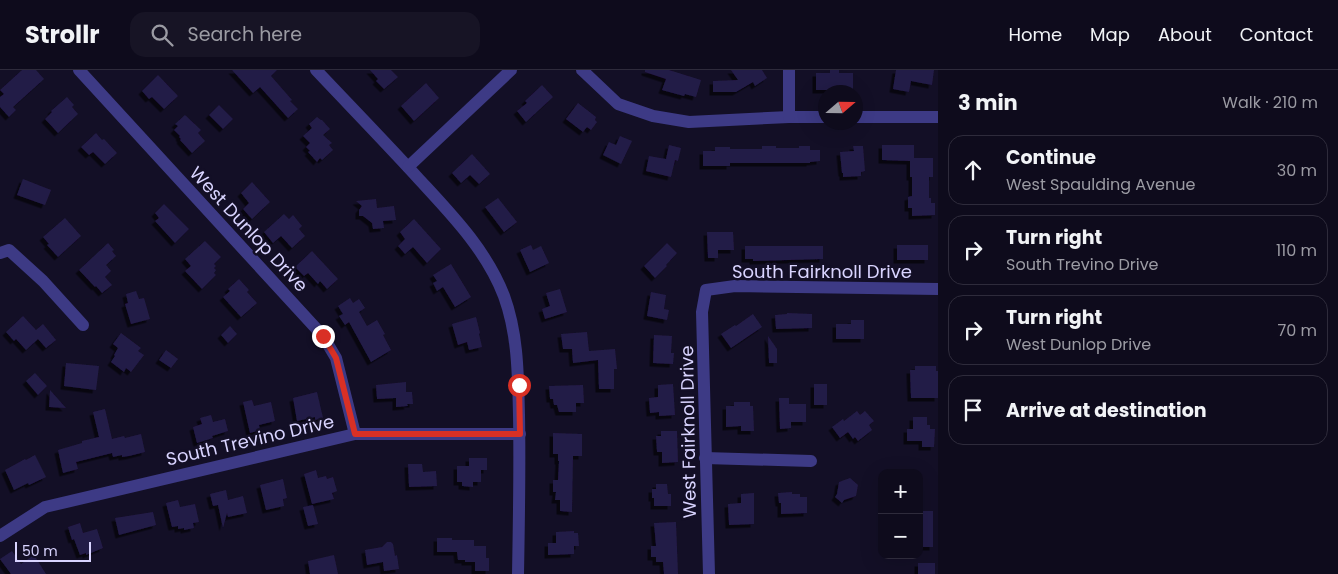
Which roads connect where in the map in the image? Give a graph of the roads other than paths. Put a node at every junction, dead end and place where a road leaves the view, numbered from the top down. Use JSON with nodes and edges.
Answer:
{"nodes":[{"id":1,"x":79,"y":70,"type":"edge"},
{"id":2,"x":316,"y":70,"type":"edge"},
{"id":3,"x":510,"y":70,"type":"edge"},
{"id":4,"x":582,"y":70,"type":"edge"},
{"id":5,"x":789,"y":70,"type":"edge"},
{"id":6,"x":818,"y":117,"type":"edge"},
{"id":7,"x":863,"y":117,"type":"edge"},
{"id":8,"x":938,"y":117,"type":"edge"},
{"id":9,"x":789,"y":118,"type":"junction"},
{"id":10,"x":408,"y":167,"type":"junction"},
{"id":11,"x":4,"y":251,"type":"edge"},
{"id":12,"x":938,"y":289,"type":"edge"},
{"id":13,"x":706,"y":290,"type":"joint"},
{"id":14,"x":83,"y":326,"type":"dead end"},
{"id":15,"x":355,"y":434,"type":"junction"},
{"id":16,"x":520,"y":434,"type":"junction"},
{"id":17,"x":705,"y":458,"type":"junction"},
{"id":18,"x":812,"y":461,"type":"dead end"},
{"id":19,"x":0,"y":536,"type":"edge"},
{"id":20,"x":518,"y":574,"type":"edge"},
{"id":21,"x":709,"y":574,"type":"edge"}],
"edges":[{"from":1,"to":15,"type":"street","name":"West Dunlop Drive"},
{"from":2,"to":10,"type":"street"},
{"from":3,"to":10,"type":"street"},
{"from":4,"to":9,"type":"street"},
{"from":5,"to":9,"type":"street"},
{"from":6,"to":9,"type":"street"},
{"from":7,"to":8,"type":"street"},
{"from":10,"to":16,"type":"street"},
{"from":11,"to":14,"type":"street"},
{"from":12,"to":13,"type":"street","name":"South Fairknoll Drive"},
{"from":13,"to":17,"type":"street","name":"West Fairknoll Drive"},
{"from":15,"to":16,"type":"street","name":"South Trevino Drive"},
{"from":15,"to":19,"type":"street","name":"South Trevino Drive"},
{"from":16,"to":20,"type":"street"},
{"from":17,"to":18,"type":"street"},
{"from":17,"to":21,"type":"street","name":"West Fairknoll Drive"}]}
